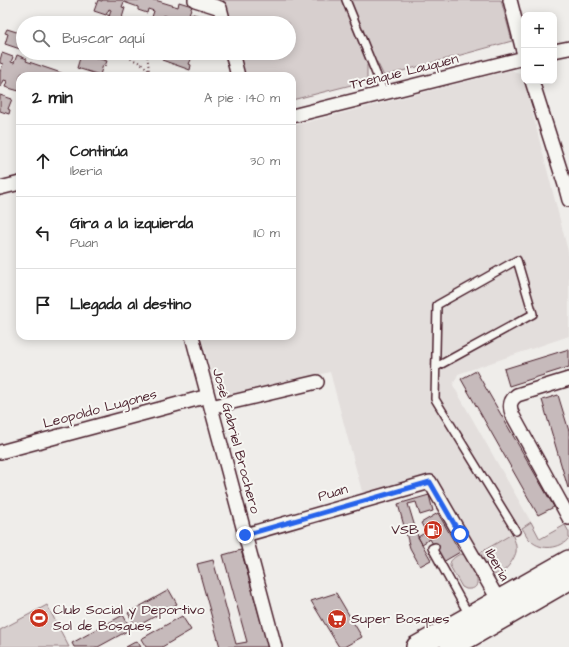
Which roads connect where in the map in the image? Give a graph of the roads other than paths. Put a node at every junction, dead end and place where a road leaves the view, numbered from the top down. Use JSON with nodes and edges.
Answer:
{"nodes":[{"id":1,"x":195,"y":0,"type":"edge"},
{"id":2,"x":346,"y":0,"type":"edge"},
{"id":3,"x":510,"y":0,"type":"edge"},
{"id":4,"x":222,"y":16,"type":"edge"},
{"id":5,"x":522,"y":48,"type":"edge"},
{"id":6,"x":569,"y":48,"type":"edge"},
{"id":7,"x":557,"y":50,"type":"edge"},
{"id":8,"x":521,"y":57,"type":"edge"},
{"id":9,"x":234,"y":60,"type":"edge"},
{"id":10,"x":237,"y":72,"type":"edge"},
{"id":11,"x":533,"y":84,"type":"edge"},
{"id":12,"x":384,"y":93,"type":"junction"},
{"id":13,"x":296,"y":115,"type":"edge"},
{"id":14,"x":16,"y":184,"type":"edge"},
{"id":15,"x":567,"y":184,"type":"edge"},
{"id":16,"x":0,"y":188,"type":"edge"},
{"id":17,"x":569,"y":200,"type":"edge"},
{"id":18,"x":193,"y":340,"type":"edge"},
{"id":19,"x":436,"y":367,"type":"junction"},
{"id":20,"x":569,"y":379,"type":"edge"},
{"id":21,"x":317,"y":382,"type":"dead end"},
{"id":22,"x":209,"y":401,"type":"junction"},
{"id":23,"x":0,"y":452,"type":"edge"},
{"id":24,"x":430,"y":482,"type":"joint"},
{"id":25,"x":569,"y":518,"type":"edge"},
{"id":26,"x":516,"y":531,"type":"dead end"},
{"id":27,"x":245,"y":535,"type":"junction"},
{"id":28,"x":435,"y":547,"type":"dead end"},
{"id":29,"x":569,"y":561,"type":"edge"},
{"id":30,"x":569,"y":579,"type":"edge"},
{"id":31,"x":499,"y":601,"type":"junction"},
{"id":32,"x":470,"y":617,"type":"junction"},
{"id":33,"x":275,"y":647,"type":"edge"},
{"id":34,"x":418,"y":647,"type":"edge"},
{"id":35,"x":451,"y":647,"type":"edge"}],
"edges":[{"from":1,"to":4,"type":"street"},
{"from":2,"to":12,"type":"lane"},
{"from":3,"to":5,"type":"street"},
{"from":6,"to":7,"type":"street"},
{"from":8,"to":12,"type":"street","name":"Trenque Lauquen"},
{"from":9,"to":10,"type":"street"},
{"from":11,"to":15,"type":"street"},
{"from":12,"to":13,"type":"street","name":"Trenque Lauquen"},
{"from":14,"to":16,"type":"street"},
{"from":15,"to":17,"type":"street"},
{"from":18,"to":22,"type":"street","name":"José Gabriel Brochero"},
{"from":19,"to":19,"type":"lane"},
{"from":19,"to":26,"type":"lane"},
{"from":20,"to":25,"type":"street"},
{"from":21,"to":22,"type":"street","name":"Leopoldo Lugones"},
{"from":22,"to":23,"type":"street","name":"Leopoldo Lugones"},
{"from":22,"to":27,"type":"street","name":"José Gabriel Brochero"},
{"from":24,"to":27,"type":"street","name":"Puan"},
{"from":24,"to":31,"type":"street","name":"Iberia"},
{"from":27,"to":33,"type":"street","name":"José Gabriel Brochero"},
{"from":28,"to":32,"type":"lane"},
{"from":29,"to":31,"type":"main road"},
{"from":30,"to":35,"type":"main road"},
{"from":31,"to":32,"type":"main road"},
{"from":32,"to":34,"type":"main road"}]}
